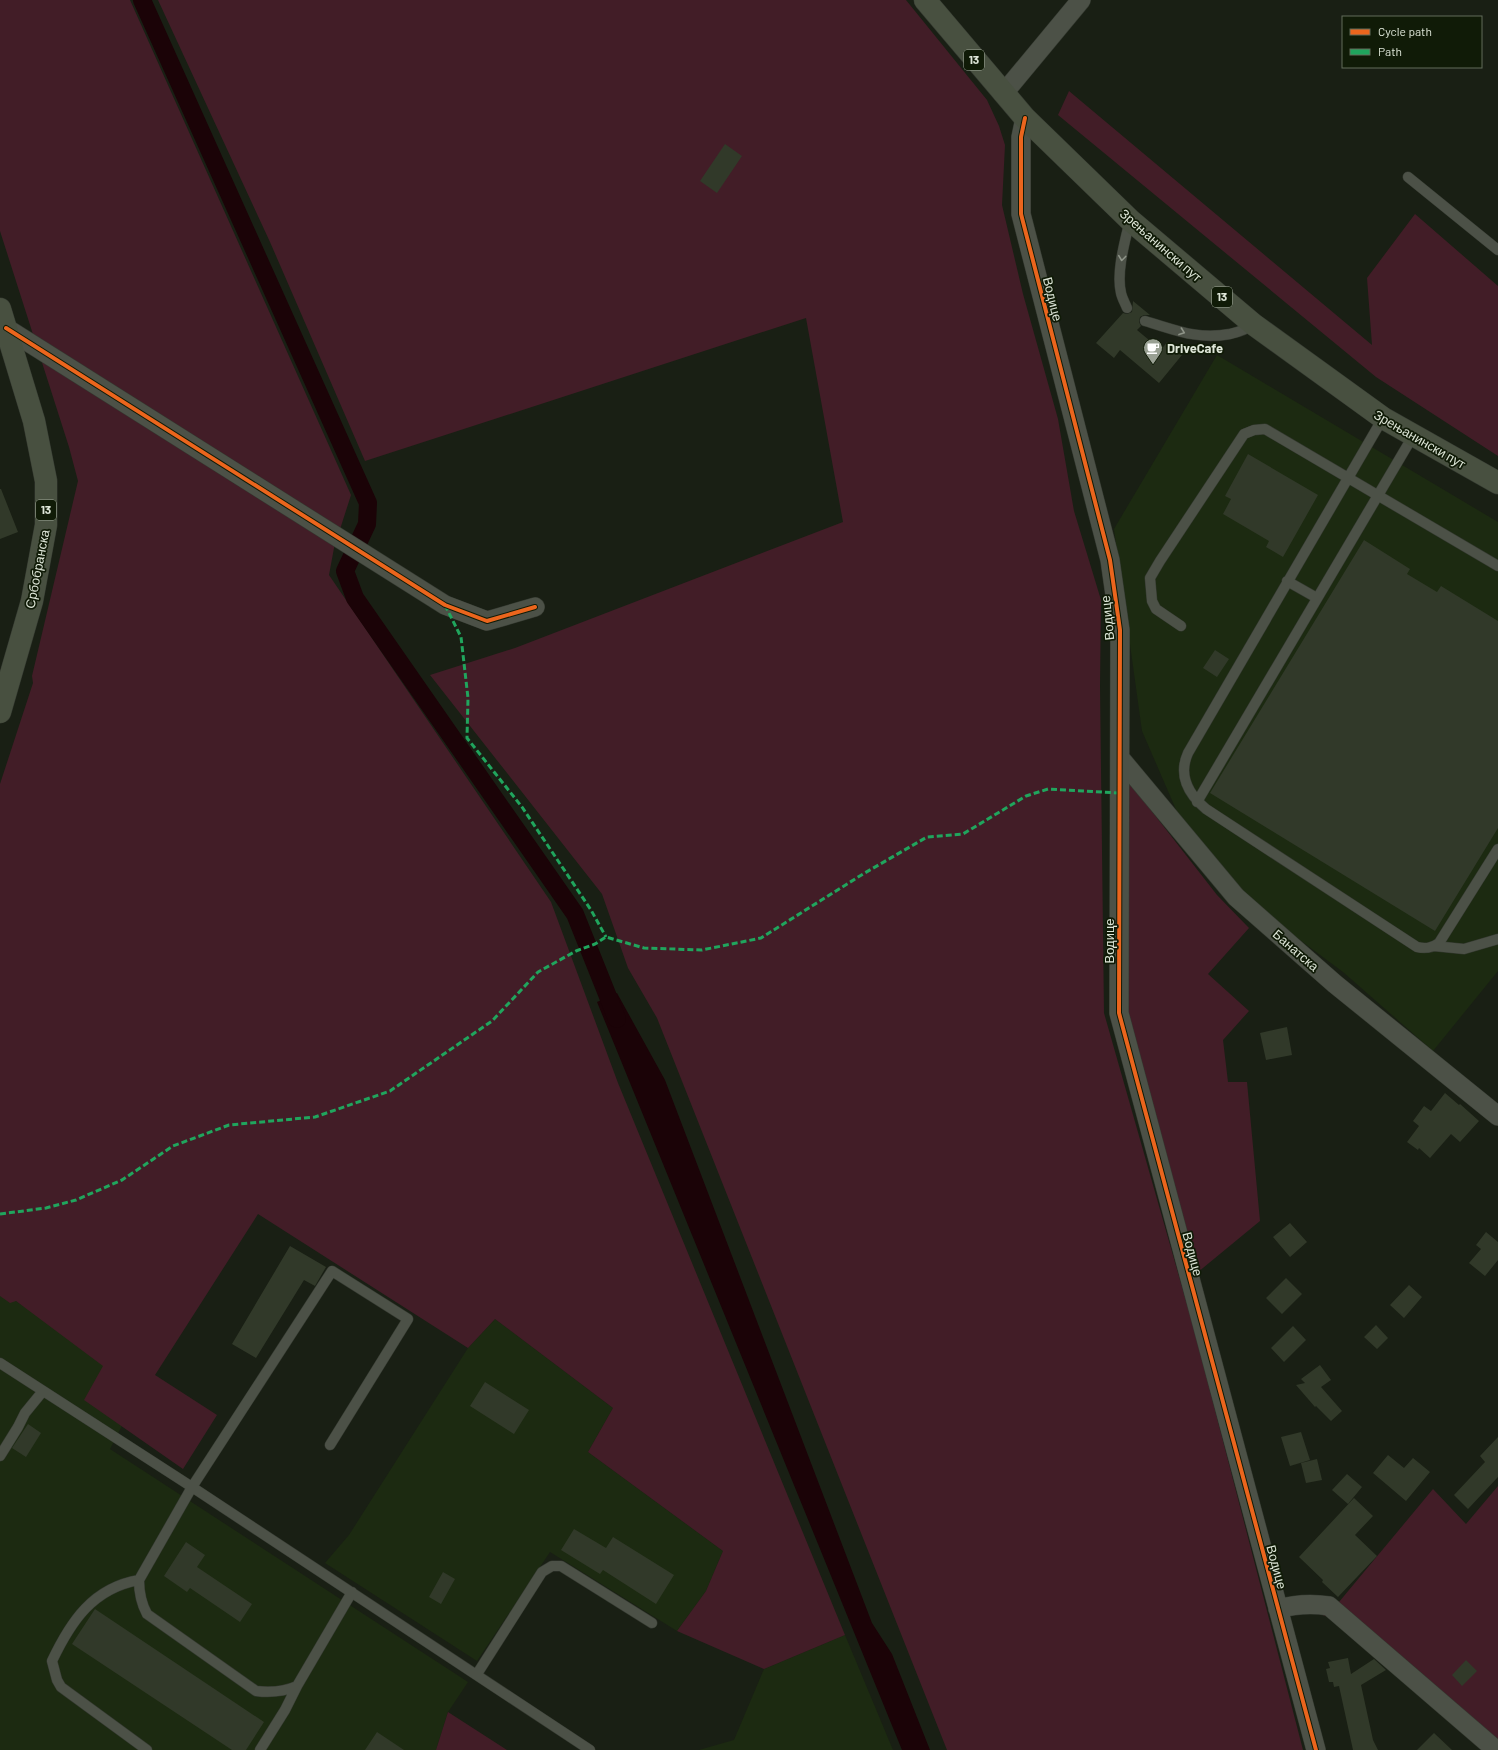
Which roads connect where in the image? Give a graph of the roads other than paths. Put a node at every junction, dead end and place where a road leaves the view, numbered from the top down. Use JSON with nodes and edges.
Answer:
{"nodes":[{"id":1,"x":925,"y":0,"type":"edge"},
{"id":2,"x":1082,"y":0,"type":"edge"},
{"id":3,"x":1003,"y":94,"type":"junction"},
{"id":4,"x":1025,"y":118,"type":"junction"},
{"id":5,"x":1408,"y":177,"type":"dead end"},
{"id":6,"x":1130,"y":220,"type":"junction"},
{"id":7,"x":1498,"y":250,"type":"edge"},
{"id":8,"x":1127,"y":308,"type":"dead end"},
{"id":9,"x":3,"y":319,"type":"edge"},
{"id":10,"x":1145,"y":321,"type":"dead end"},
{"id":11,"x":1253,"y":324,"type":"junction"},
{"id":12,"x":1383,"y":418,"type":"junction"},
{"id":13,"x":1414,"y":436,"type":"junction"},
{"id":14,"x":1348,"y":478,"type":"junction"},
{"id":15,"x":1498,"y":483,"type":"edge"},
{"id":16,"x":1378,"y":496,"type":"junction"},
{"id":17,"x":1498,"y":566,"type":"edge"},
{"id":18,"x":1287,"y":581,"type":"junction"},
{"id":19,"x":1317,"y":598,"type":"junction"},
{"id":20,"x":535,"y":607,"type":"dead end"},
{"id":21,"x":1181,"y":626,"type":"dead end"},
{"id":22,"x":0,"y":712,"type":"edge"},
{"id":23,"x":1120,"y":758,"type":"junction"},
{"id":24,"x":1197,"y":802,"type":"junction"},
{"id":25,"x":1498,"y":849,"type":"edge"},
{"id":26,"x":1498,"y":939,"type":"edge"},
{"id":27,"x":1434,"y":946,"type":"junction"},
{"id":28,"x":1498,"y":1116,"type":"edge"},
{"id":29,"x":0,"y":1363,"type":"edge"},
{"id":30,"x":43,"y":1391,"type":"junction"},
{"id":31,"x":330,"y":1445,"type":"dead end"},
{"id":32,"x":0,"y":1456,"type":"edge"},
{"id":33,"x":192,"y":1487,"type":"junction"},
{"id":34,"x":139,"y":1580,"type":"junction"},
{"id":35,"x":352,"y":1592,"type":"junction"},
{"id":36,"x":1278,"y":1609,"type":"junction"},
{"id":37,"x":652,"y":1623,"type":"dead end"},
{"id":38,"x":477,"y":1674,"type":"junction"},
{"id":39,"x":297,"y":1686,"type":"junction"},
{"id":40,"x":147,"y":1750,"type":"edge"},
{"id":41,"x":260,"y":1750,"type":"edge"},
{"id":42,"x":590,"y":1750,"type":"edge"},
{"id":43,"x":1316,"y":1750,"type":"edge"},
{"id":44,"x":1496,"y":1750,"type":"edge"}],
"edges":[{"from":1,"to":3,"type":"main road","name":"Зрењанински пут","number":"13"},
{"from":2,"to":3,"type":"street"},
{"from":3,"to":4,"type":"main road","name":"Зрењанински пут","number":"13"},
{"from":4,"to":6,"type":"main road","name":"Зрењанински пут","number":"13"},
{"from":4,"to":23,"type":"street","name":"Водице"},
{"from":5,"to":7,"type":"lane"},
{"from":6,"to":8,"type":"lane","one_way":true},
{"from":6,"to":11,"type":"main road","name":"Зрењанински пут","number":"13"},
{"from":9,"to":20,"type":"street"},
{"from":9,"to":22,"type":"main road","name":"Србобранска","number":"13"},
{"from":10,"to":11,"type":"lane","one_way":true},
{"from":11,"to":12,"type":"main road","name":"Зрењанински пут","number":"13"},
{"from":12,"to":13,"type":"main road","name":"Зрењанински пут","number":"13"},
{"from":12,"to":14,"type":"lane"},
{"from":13,"to":15,"type":"main road","name":"Зрењанински пут","number":"13"},
{"from":13,"to":16,"type":"lane"},
{"from":14,"to":16,"type":"lane"},
{"from":14,"to":18,"type":"lane"},
{"from":14,"to":21,"type":"lane"},
{"from":16,"to":17,"type":"lane"},
{"from":16,"to":19,"type":"lane"},
{"from":18,"to":19,"type":"lane"},
{"from":18,"to":24,"type":"lane"},
{"from":19,"to":24,"type":"lane"},
{"from":23,"to":28,"type":"street","name":"Банатска"},
{"from":23,"to":36,"type":"street","name":"Водице"},
{"from":24,"to":27,"type":"lane"},
{"from":25,"to":27,"type":"lane"},
{"from":26,"to":27,"type":"lane"},
{"from":29,"to":30,"type":"lane"},
{"from":30,"to":32,"type":"lane"},
{"from":30,"to":33,"type":"lane"},
{"from":31,"to":33,"type":"lane"},
{"from":33,"to":34,"type":"lane"},
{"from":33,"to":35,"type":"lane"},
{"from":34,"to":39,"type":"lane"},
{"from":34,"to":40,"type":"lane"},
{"from":35,"to":38,"type":"lane"},
{"from":35,"to":39,"type":"lane"},
{"from":36,"to":43,"type":"street","name":"Водице"},
{"from":36,"to":44,"type":"street"},
{"from":37,"to":38,"type":"lane"},
{"from":38,"to":42,"type":"lane"},
{"from":39,"to":41,"type":"lane"}]}
